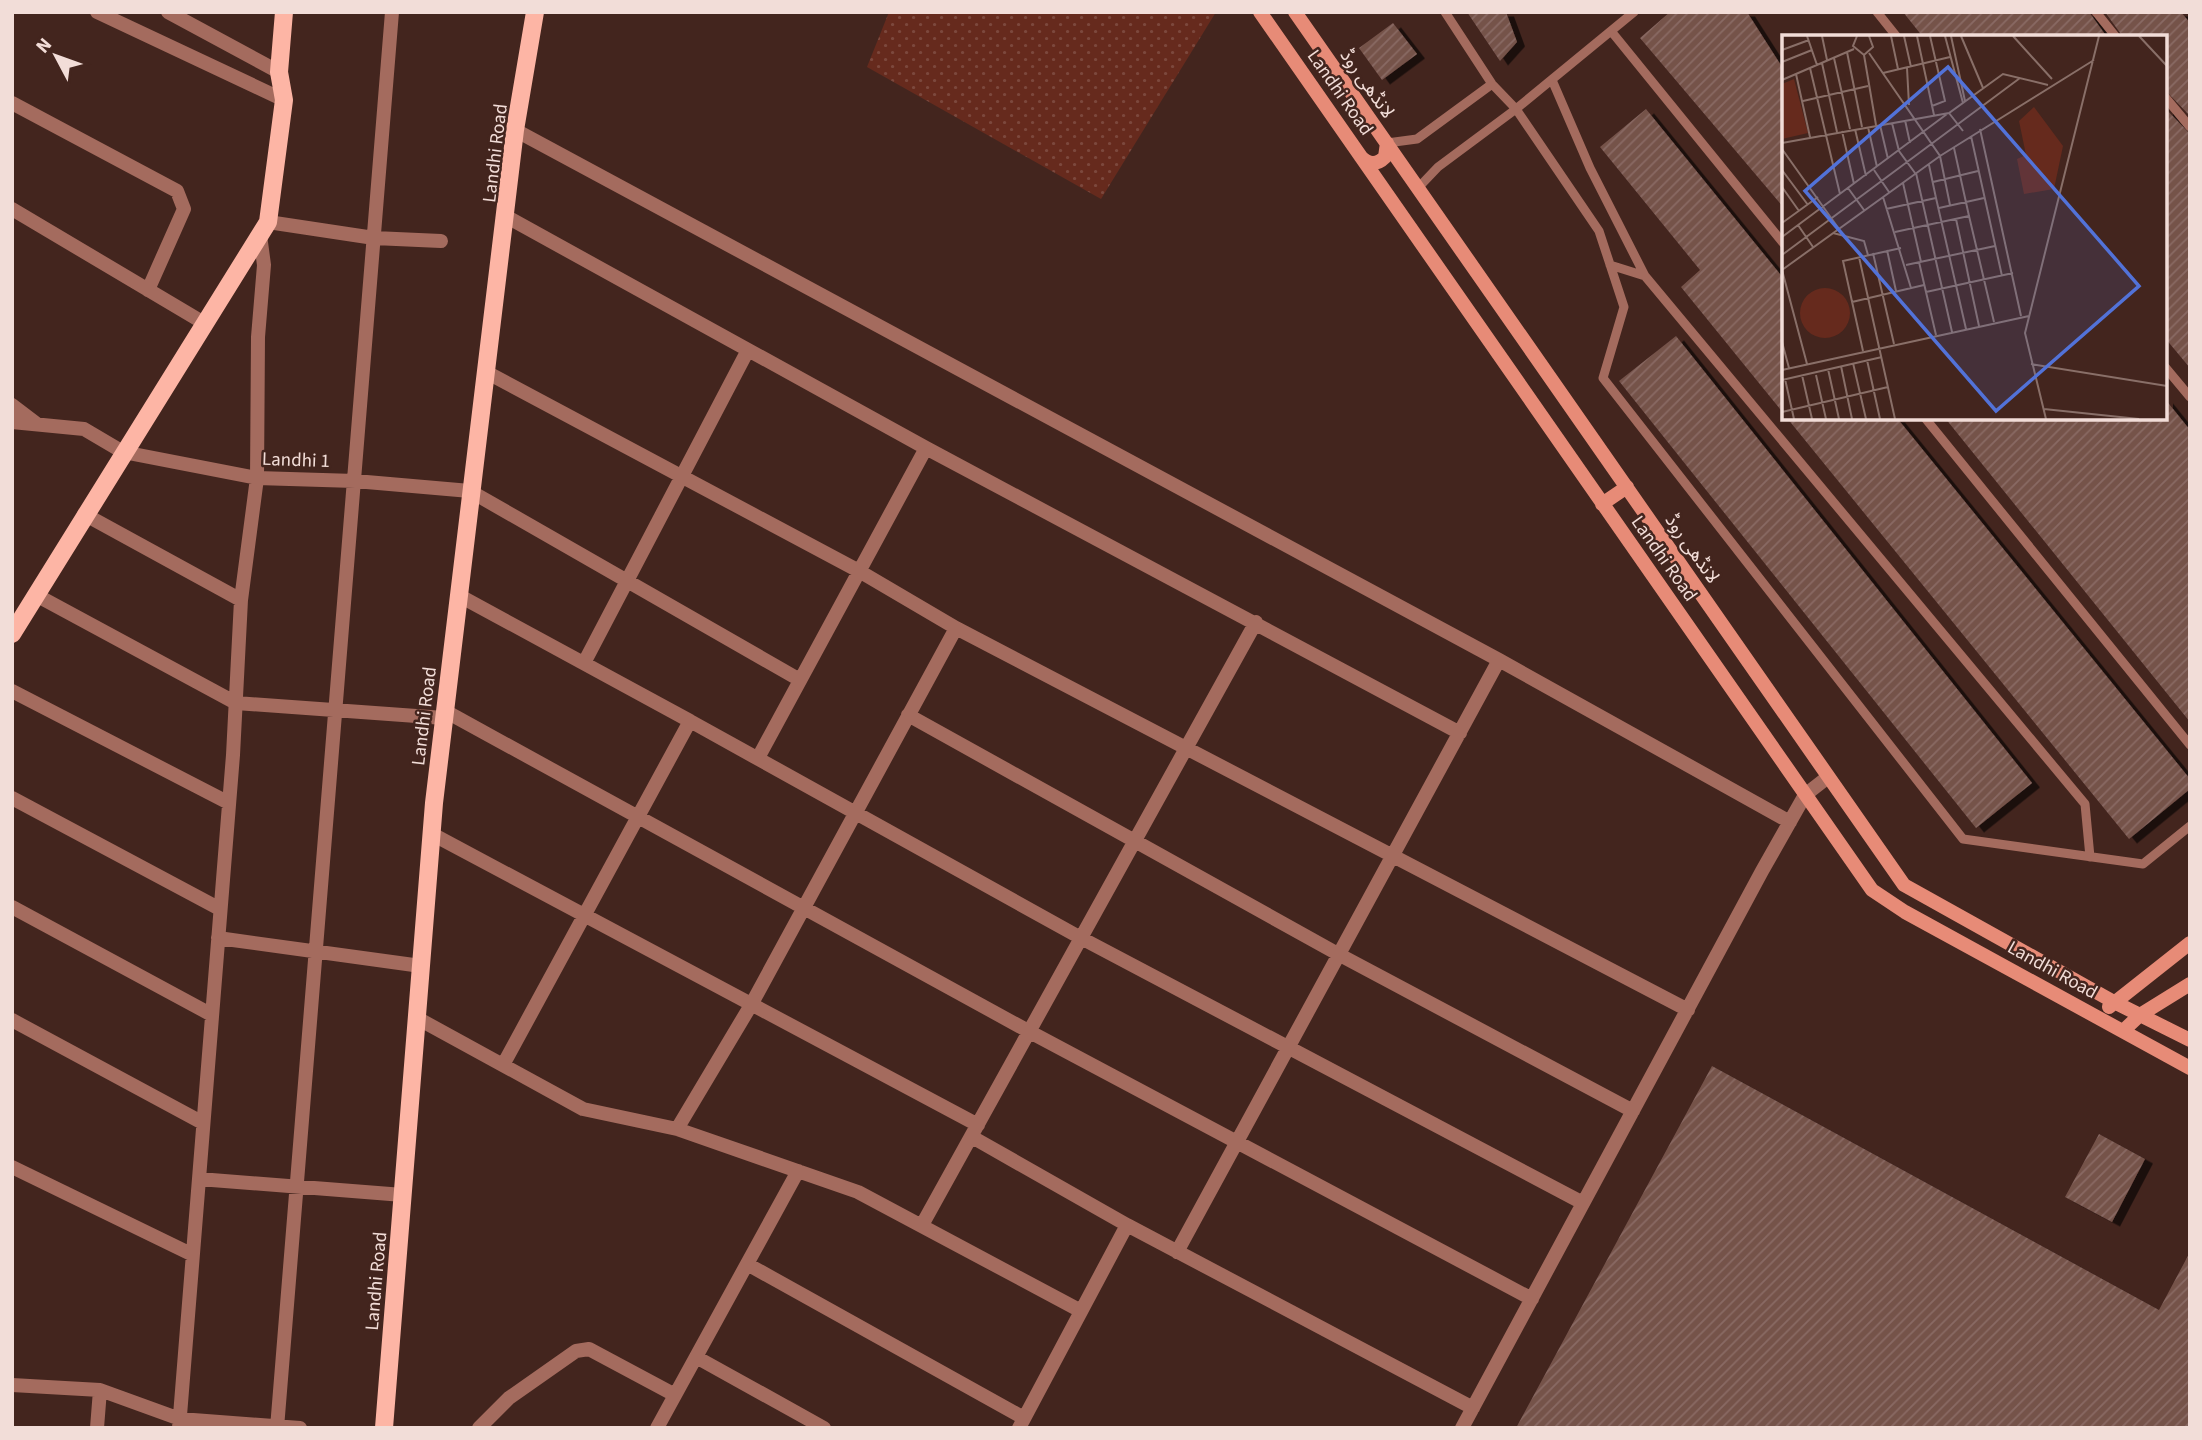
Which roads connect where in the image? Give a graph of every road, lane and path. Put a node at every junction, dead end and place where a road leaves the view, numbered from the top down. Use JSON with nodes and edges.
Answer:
{"nodes":[{"id":1,"x":97,"y":12,"type":"edge"},
{"id":2,"x":168,"y":12,"type":"edge"},
{"id":3,"x":284,"y":12,"type":"edge"},
{"id":4,"x":392,"y":12,"type":"edge"},
{"id":5,"x":535,"y":12,"type":"edge"},
{"id":6,"x":1260,"y":12,"type":"edge"},
{"id":7,"x":1296,"y":12,"type":"edge"},
{"id":8,"x":1445,"y":12,"type":"edge"},
{"id":9,"x":1634,"y":12,"type":"edge"},
{"id":10,"x":1877,"y":12,"type":"edge"},
{"id":11,"x":2096,"y":12,"type":"edge"},
{"id":12,"x":1611,"y":31,"type":"junction"},
{"id":13,"x":1895,"y":35,"type":"edge"},
{"id":14,"x":2114,"y":35,"type":"edge"},
{"id":15,"x":279,"y":72,"type":"junction"},
{"id":16,"x":1552,"y":79,"type":"junction"},
{"id":17,"x":1492,"y":84,"type":"junction"},
{"id":18,"x":2167,"y":99,"type":"edge"},
{"id":19,"x":284,"y":100,"type":"junction"},
{"id":20,"x":12,"y":103,"type":"edge"},
{"id":21,"x":1516,"y":109,"type":"junction"},
{"id":22,"x":2190,"y":127,"type":"edge"},
{"id":23,"x":515,"y":130,"type":"junction"},
{"id":24,"x":1387,"y":143,"type":"junction"},
{"id":25,"x":1361,"y":157,"type":"junction"},
{"id":26,"x":1418,"y":188,"type":"junction"},
{"id":27,"x":1427,"y":201,"type":"junction"},
{"id":28,"x":12,"y":209,"type":"edge"},
{"id":29,"x":507,"y":217,"type":"junction"},
{"id":30,"x":1406,"y":222,"type":"junction"},
{"id":31,"x":264,"y":229,"type":"junction"},
{"id":32,"x":374,"y":238,"type":"junction"},
{"id":33,"x":441,"y":241,"type":"dead end"},
{"id":34,"x":1782,"y":242,"type":"edge"},
{"id":35,"x":1610,"y":265,"type":"junction"},
{"id":36,"x":1645,"y":276,"type":"junction"},
{"id":37,"x":148,"y":290,"type":"junction"},
{"id":38,"x":204,"y":323,"type":"junction"},
{"id":39,"x":748,"y":350,"type":"junction"},
{"id":40,"x":2167,"y":369,"type":"edge"},
{"id":41,"x":486,"y":372,"type":"junction"},
{"id":42,"x":2190,"y":397,"type":"edge"},
{"id":43,"x":12,"y":405,"type":"edge"},
{"id":44,"x":1927,"y":420,"type":"edge"},
{"id":45,"x":12,"y":422,"type":"edge"},
{"id":46,"x":37,"y":424,"type":"junction"},
{"id":47,"x":926,"y":448,"type":"junction"},
{"id":48,"x":123,"y":452,"type":"junction"},
{"id":49,"x":681,"y":477,"type":"junction"},
{"id":50,"x":257,"y":478,"type":"junction"},
{"id":51,"x":355,"y":481,"type":"junction"},
{"id":52,"x":1627,"y":487,"type":"junction"},
{"id":53,"x":470,"y":491,"type":"junction"},
{"id":54,"x":1602,"y":504,"type":"junction"},
{"id":55,"x":84,"y":514,"type":"junction"},
{"id":56,"x":859,"y":572,"type":"junction"},
{"id":57,"x":627,"y":581,"type":"junction"},
{"id":58,"x":36,"y":595,"type":"junction"},
{"id":59,"x":458,"y":595,"type":"junction"},
{"id":60,"x":241,"y":600,"type":"junction"},
{"id":61,"x":1256,"y":622,"type":"junction"},
{"id":62,"x":956,"y":628,"type":"junction"},
{"id":63,"x":12,"y":634,"type":"edge"},
{"id":64,"x":1499,"y":660,"type":"junction"},
{"id":65,"x":584,"y":663,"type":"junction"},
{"id":66,"x":800,"y":680,"type":"junction"},
{"id":67,"x":12,"y":691,"type":"edge"},
{"id":68,"x":236,"y":704,"type":"junction"},
{"id":69,"x":336,"y":711,"type":"junction"},
{"id":70,"x":445,"y":715,"type":"junction"},
{"id":71,"x":908,"y":715,"type":"junction"},
{"id":72,"x":690,"y":721,"type":"junction"},
{"id":73,"x":1460,"y":733,"type":"junction"},
{"id":74,"x":2190,"y":745,"type":"edge"},
{"id":75,"x":1187,"y":746,"type":"junction"},
{"id":76,"x":758,"y":758,"type":"junction"},
{"id":77,"x":1828,"y":777,"type":"junction"},
{"id":78,"x":1805,"y":795,"type":"junction"},
{"id":79,"x":12,"y":798,"type":"edge"},
{"id":80,"x":229,"y":803,"type":"junction"},
{"id":81,"x":856,"y":811,"type":"junction"},
{"id":82,"x":638,"y":817,"type":"junction"},
{"id":83,"x":1790,"y":822,"type":"junction"},
{"id":84,"x":2190,"y":825,"type":"edge"},
{"id":85,"x":432,"y":834,"type":"junction"},
{"id":86,"x":1134,"y":842,"type":"junction"},
{"id":87,"x":1393,"y":855,"type":"junction"},
{"id":88,"x":2090,"y":857,"type":"junction"},
{"id":89,"x":12,"y":907,"type":"edge"},
{"id":90,"x":804,"y":908,"type":"junction"},
{"id":91,"x":220,"y":909,"type":"junction"},
{"id":92,"x":584,"y":916,"type":"junction"},
{"id":93,"x":218,"y":938,"type":"junction"},
{"id":94,"x":1081,"y":938,"type":"junction"},
{"id":95,"x":2190,"y":943,"type":"edge"},
{"id":96,"x":316,"y":952,"type":"junction"},
{"id":97,"x":1338,"y":954,"type":"junction"},
{"id":98,"x":421,"y":966,"type":"junction"},
{"id":99,"x":2190,"y":984,"type":"edge"},
{"id":100,"x":2114,"y":1002,"type":"junction"},
{"id":101,"x":751,"y":1005,"type":"junction"},
{"id":102,"x":1688,"y":1010,"type":"junction"},
{"id":103,"x":212,"y":1015,"type":"junction"},
{"id":104,"x":2140,"y":1015,"type":"junction"},
{"id":105,"x":417,"y":1017,"type":"junction"},
{"id":106,"x":2097,"y":1017,"type":"junction"},
{"id":107,"x":12,"y":1020,"type":"edge"},
{"id":108,"x":1030,"y":1031,"type":"junction"},
{"id":109,"x":2123,"y":1031,"type":"junction"},
{"id":110,"x":2190,"y":1040,"type":"edge"},
{"id":111,"x":1288,"y":1048,"type":"junction"},
{"id":112,"x":503,"y":1065,"type":"junction"},
{"id":113,"x":2190,"y":1068,"type":"edge"},
{"id":114,"x":1633,"y":1111,"type":"junction"},
{"id":115,"x":203,"y":1123,"type":"junction"},
{"id":116,"x":677,"y":1129,"type":"junction"},
{"id":117,"x":975,"y":1131,"type":"junction"},
{"id":118,"x":1237,"y":1143,"type":"junction"},
{"id":119,"x":12,"y":1167,"type":"edge"},
{"id":120,"x":798,"y":1171,"type":"junction"},
{"id":121,"x":199,"y":1178,"type":"junction"},
{"id":122,"x":297,"y":1187,"type":"junction"},
{"id":123,"x":403,"y":1195,"type":"junction"},
{"id":124,"x":1583,"y":1203,"type":"junction"},
{"id":125,"x":922,"y":1225,"type":"junction"},
{"id":126,"x":1127,"y":1225,"type":"junction"},
{"id":127,"x":1177,"y":1252,"type":"junction"},
{"id":128,"x":191,"y":1254,"type":"junction"},
{"id":129,"x":747,"y":1264,"type":"junction"},
{"id":130,"x":1532,"y":1299,"type":"junction"},
{"id":131,"x":1081,"y":1311,"type":"junction"},
{"id":132,"x":696,"y":1357,"type":"junction"},
{"id":133,"x":12,"y":1385,"type":"edge"},
{"id":134,"x":100,"y":1390,"type":"junction"},
{"id":135,"x":675,"y":1395,"type":"junction"},
{"id":136,"x":1473,"y":1408,"type":"junction"},
{"id":137,"x":180,"y":1423,"type":"edge"},
{"id":138,"x":1022,"y":1423,"type":"edge"},
{"id":139,"x":277,"y":1427,"type":"edge"},
{"id":140,"x":97,"y":1428,"type":"edge"},
{"id":141,"x":300,"y":1428,"type":"edge"},
{"id":142,"x":384,"y":1428,"type":"edge"},
{"id":143,"x":479,"y":1428,"type":"edge"},
{"id":144,"x":657,"y":1428,"type":"edge"},
{"id":145,"x":824,"y":1428,"type":"edge"},
{"id":146,"x":1462,"y":1428,"type":"edge"}],
"edges":[{"from":1,"to":19,"type":"street"},
{"from":2,"to":15,"type":"street"},
{"from":3,"to":15,"type":"main road"},
{"from":4,"to":32,"type":"street"},
{"from":5,"to":23,"type":"main road","name":"Landhi Road"},
{"from":6,"to":25,"type":"main road","name":"Landhi Road"},
{"from":7,"to":24,"type":"main road","name":"لانڈھی روڈ"},
{"from":8,"to":17,"type":"lane"},
{"from":9,"to":12,"type":"lane"},
{"from":10,"to":13,"type":"lane"},
{"from":11,"to":14,"type":"lane"},
{"from":12,"to":16,"type":"lane"},
{"from":12,"to":34,"type":"lane"},
{"from":15,"to":19,"type":"main road"},
{"from":16,"to":21,"type":"lane"},
{"from":16,"to":36,"type":"lane"},
{"from":17,"to":21,"type":"lane"},
{"from":17,"to":24,"type":"lane"},
{"from":18,"to":22,"type":"lane"},
{"from":19,"to":31,"type":"main road"},
{"from":20,"to":37,"type":"street"},
{"from":21,"to":26,"type":"lane"},
{"from":21,"to":35,"type":"lane"},
{"from":23,"to":29,"type":"main road","name":"Landhi Road"},
{"from":23,"to":64,"type":"street"},
{"from":24,"to":25,"type":"main road"},
{"from":24,"to":26,"type":"main road","name":"لانڈھی روڈ"},
{"from":25,"to":30,"type":"main road","name":"Landhi Road"},
{"from":26,"to":27,"type":"main road","name":"لانڈھی روڈ"},
{"from":27,"to":30,"type":"main road"},
{"from":27,"to":52,"type":"main road","name":"لانڈھی روڈ"},
{"from":28,"to":37,"type":"street"},
{"from":29,"to":39,"type":"street"},
{"from":29,"to":41,"type":"main road","name":"Landhi Road"},
{"from":30,"to":54,"type":"main road","name":"Landhi Road"},
{"from":31,"to":32,"type":"street"},
{"from":31,"to":38,"type":"main road"},
{"from":31,"to":50,"type":"street"},
{"from":32,"to":33,"type":"street"},
{"from":32,"to":51,"type":"street"},
{"from":35,"to":36,"type":"lane"},
{"from":35,"to":88,"type":"lane"},
{"from":36,"to":88,"type":"lane"},
{"from":37,"to":38,"type":"street"},
{"from":38,"to":48,"type":"main road"},
{"from":39,"to":47,"type":"street"},
{"from":39,"to":49,"type":"street"},
{"from":40,"to":42,"type":"lane"},
{"from":41,"to":49,"type":"street"},
{"from":41,"to":53,"type":"main road","name":"Landhi Road"},
{"from":43,"to":46,"type":"street"},
{"from":44,"to":74,"type":"lane"},
{"from":45,"to":46,"type":"street","name":"Landhi 1"},
{"from":46,"to":48,"type":"street","name":"Landhi 1"},
{"from":47,"to":56,"type":"street"},
{"from":47,"to":61,"type":"street"},
{"from":48,"to":50,"type":"street","name":"Landhi 1"},
{"from":48,"to":55,"type":"main road"},
{"from":49,"to":56,"type":"street"},
{"from":49,"to":57,"type":"street"},
{"from":50,"to":51,"type":"street","name":"Landhi 1"},
{"from":50,"to":60,"type":"street"},
{"from":51,"to":53,"type":"street","name":"Landhi 1"},
{"from":51,"to":69,"type":"street"},
{"from":52,"to":54,"type":"main road"},
{"from":52,"to":77,"type":"main road","name":"لانڈھی روڈ"},
{"from":53,"to":57,"type":"street"},
{"from":53,"to":59,"type":"main road","name":"Landhi Road"},
{"from":54,"to":78,"type":"main road","name":"Landhi Road"},
{"from":55,"to":58,"type":"main road"},
{"from":55,"to":60,"type":"street"},
{"from":56,"to":62,"type":"street"},
{"from":56,"to":66,"type":"street"},
{"from":57,"to":65,"type":"street"},
{"from":57,"to":66,"type":"street"},
{"from":58,"to":63,"type":"main road"},
{"from":58,"to":68,"type":"street"},
{"from":59,"to":65,"type":"street"},
{"from":59,"to":70,"type":"main road","name":"Landhi Road"},
{"from":60,"to":68,"type":"street"},
{"from":61,"to":73,"type":"street"},
{"from":61,"to":75,"type":"street"},
{"from":62,"to":71,"type":"street"},
{"from":62,"to":75,"type":"street"},
{"from":64,"to":73,"type":"street"},
{"from":64,"to":83,"type":"street"},
{"from":65,"to":72,"type":"street"},
{"from":66,"to":76,"type":"street"},
{"from":67,"to":80,"type":"street"},
{"from":68,"to":69,"type":"street"},
{"from":68,"to":80,"type":"street"},
{"from":69,"to":70,"type":"street"},
{"from":69,"to":96,"type":"street"},
{"from":70,"to":82,"type":"street"},
{"from":70,"to":85,"type":"main road","name":"Landhi Road"},
{"from":71,"to":81,"type":"street"},
{"from":71,"to":86,"type":"street"},
{"from":72,"to":76,"type":"street"},
{"from":72,"to":82,"type":"street"},
{"from":73,"to":87,"type":"street"},
{"from":75,"to":86,"type":"street"},
{"from":75,"to":87,"type":"street"},
{"from":76,"to":81,"type":"street"},
{"from":77,"to":78,"type":"street"},
{"from":77,"to":100,"type":"main road","name":"لانڈھی روڈ"},
{"from":78,"to":83,"type":"street"},
{"from":78,"to":106,"type":"main road","name":"Landhi Road"},
{"from":79,"to":91,"type":"street"},
{"from":80,"to":91,"type":"street"},
{"from":81,"to":90,"type":"street"},
{"from":81,"to":94,"type":"street"},
{"from":82,"to":90,"type":"street"},
{"from":82,"to":92,"type":"street"},
{"from":83,"to":102,"type":"street"},
{"from":84,"to":88,"type":"lane"},
{"from":85,"to":92,"type":"street"},
{"from":85,"to":98,"type":"main road","name":"Landhi Road"},
{"from":86,"to":94,"type":"street"},
{"from":86,"to":97,"type":"street"},
{"from":87,"to":97,"type":"street"},
{"from":87,"to":102,"type":"street"},
{"from":89,"to":103,"type":"street"},
{"from":90,"to":101,"type":"street"},
{"from":90,"to":108,"type":"street"},
{"from":91,"to":93,"type":"street"},
{"from":92,"to":101,"type":"street"},
{"from":92,"to":112,"type":"street"},
{"from":93,"to":96,"type":"street"},
{"from":93,"to":103,"type":"street"},
{"from":94,"to":108,"type":"street"},
{"from":94,"to":111,"type":"street"},
{"from":95,"to":100,"type":"main road"},
{"from":96,"to":98,"type":"street"},
{"from":96,"to":122,"type":"street"},
{"from":97,"to":111,"type":"street"},
{"from":97,"to":114,"type":"street"},
{"from":98,"to":105,"type":"main road","name":"Landhi Road"},
{"from":99,"to":104,"type":"main road"},
{"from":100,"to":104,"type":"main road","name":"لانڈھی روڈ"},
{"from":100,"to":106,"type":"main road"},
{"from":101,"to":116,"type":"street"},
{"from":101,"to":117,"type":"street"},
{"from":102,"to":114,"type":"street"},
{"from":103,"to":115,"type":"street"},
{"from":104,"to":109,"type":"main road"},
{"from":104,"to":110,"type":"main road","name":"لانڈھی روڈ"},
{"from":105,"to":112,"type":"street"},
{"from":105,"to":123,"type":"main road","name":"Landhi Road"},
{"from":106,"to":109,"type":"main road","name":"Landhi Road"},
{"from":107,"to":115,"type":"street"},
{"from":108,"to":117,"type":"street"},
{"from":108,"to":118,"type":"street"},
{"from":109,"to":113,"type":"main road","name":"Landhi Road"},
{"from":111,"to":118,"type":"street"},
{"from":111,"to":124,"type":"street"},
{"from":112,"to":116,"type":"street"},
{"from":114,"to":124,"type":"street"},
{"from":115,"to":121,"type":"street"},
{"from":116,"to":120,"type":"street"},
{"from":117,"to":125,"type":"street"},
{"from":117,"to":126,"type":"street"},
{"from":118,"to":127,"type":"street"},
{"from":118,"to":130,"type":"street"},
{"from":119,"to":128,"type":"street"},
{"from":120,"to":125,"type":"street"},
{"from":120,"to":129,"type":"street"},
{"from":121,"to":122,"type":"street"},
{"from":121,"to":128,"type":"street"},
{"from":122,"to":123,"type":"street"},
{"from":122,"to":139,"type":"street"},
{"from":123,"to":142,"type":"main road","name":"Landhi Road"},
{"from":124,"to":130,"type":"street"},
{"from":125,"to":131,"type":"street"},
{"from":126,"to":127,"type":"street"},
{"from":126,"to":131,"type":"street"},
{"from":127,"to":136,"type":"street"},
{"from":128,"to":137,"type":"street"},
{"from":129,"to":132,"type":"street"},
{"from":129,"to":138,"type":"street"},
{"from":130,"to":136,"type":"street"},
{"from":131,"to":138,"type":"street"},
{"from":132,"to":135,"type":"street"},
{"from":132,"to":145,"type":"street"},
{"from":133,"to":134,"type":"street"},
{"from":134,"to":137,"type":"street"},
{"from":134,"to":140,"type":"street"},
{"from":135,"to":143,"type":"street"},
{"from":135,"to":144,"type":"street"},
{"from":136,"to":146,"type":"street"},
{"from":137,"to":139,"type":"street"},
{"from":139,"to":141,"type":"street"}]}
